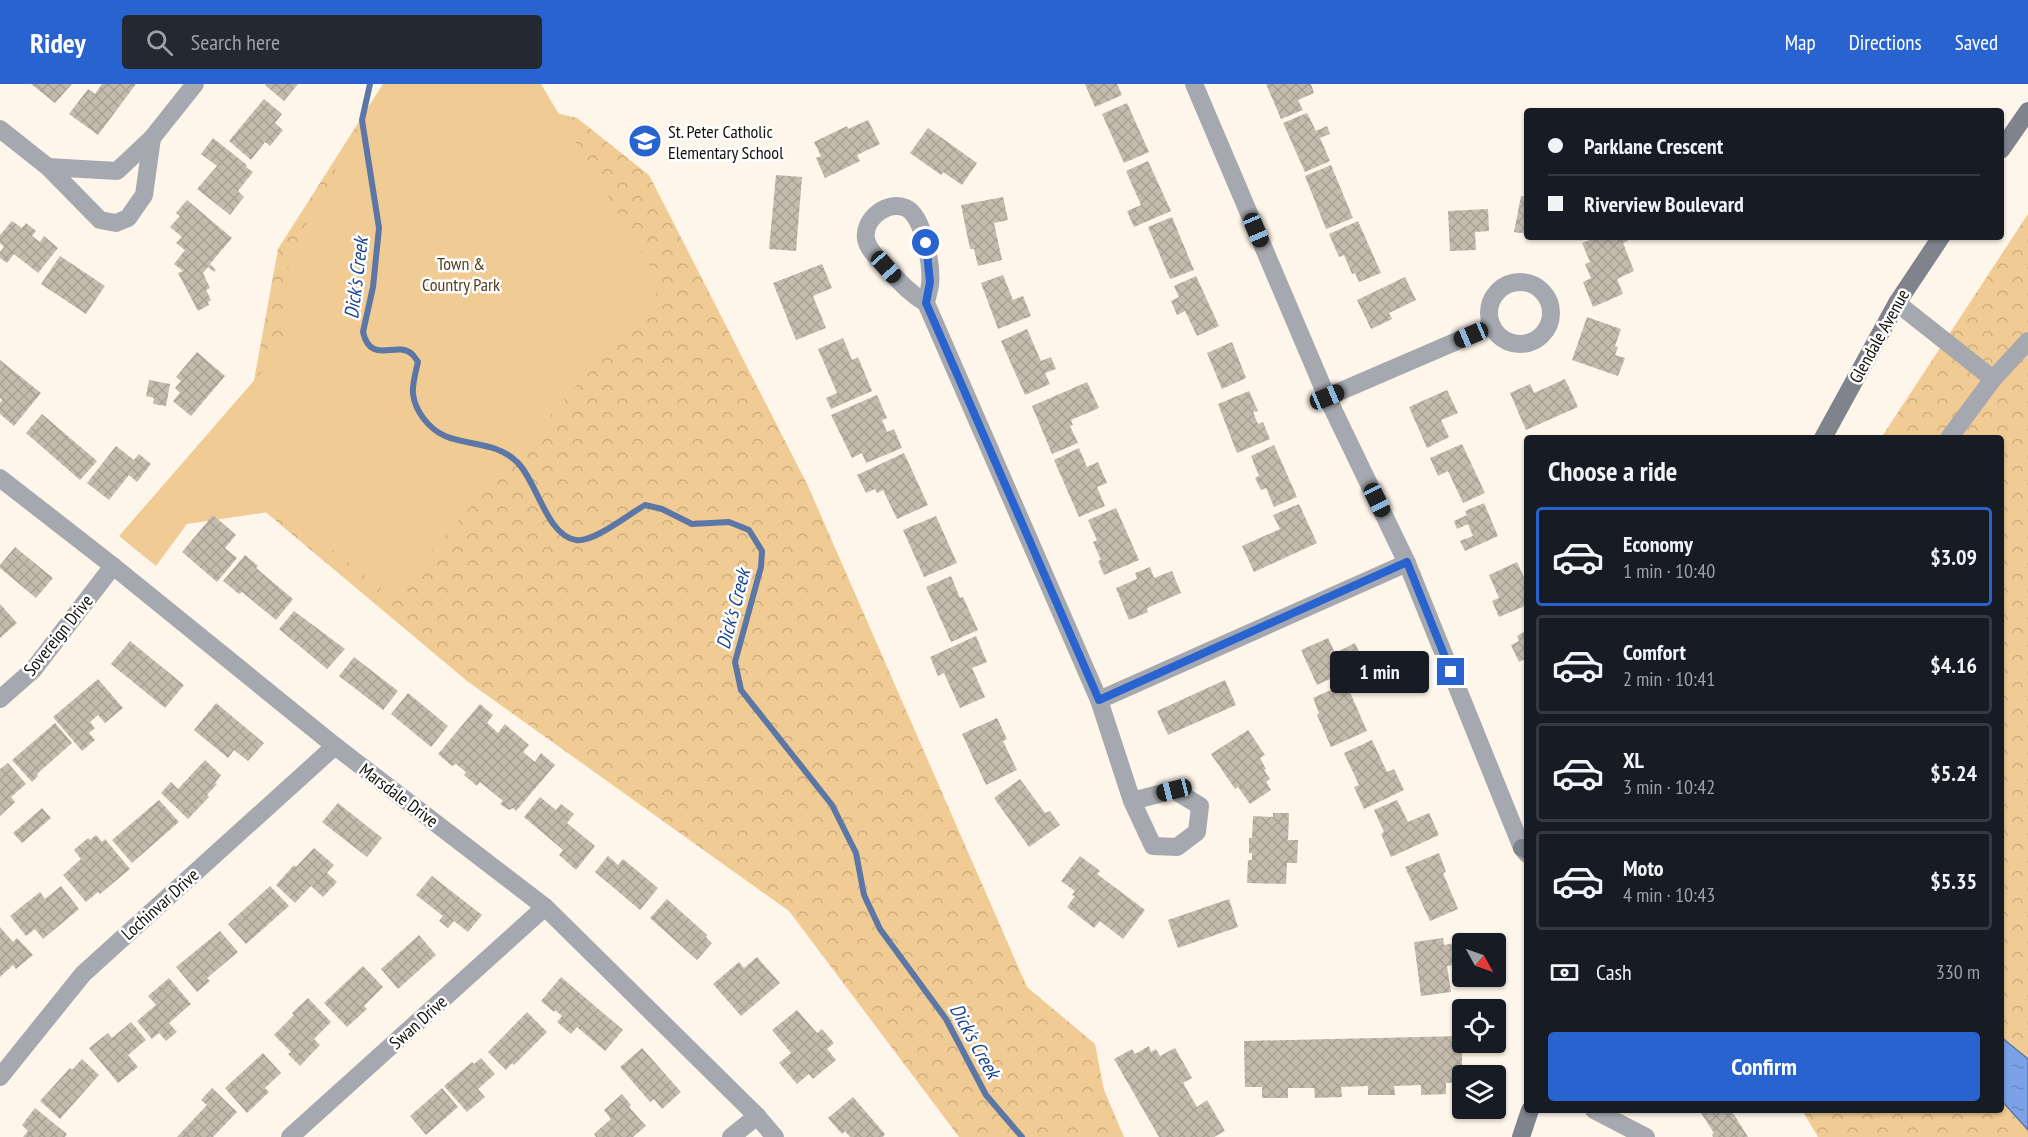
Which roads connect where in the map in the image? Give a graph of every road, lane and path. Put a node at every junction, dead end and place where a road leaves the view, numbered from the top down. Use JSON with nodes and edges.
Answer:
{"nodes":[{"id":1,"x":195,"y":84,"type":"edge"},
{"id":2,"x":1194,"y":84,"type":"edge"},
{"id":3,"x":2028,"y":111,"type":"edge"},
{"id":4,"x":0,"y":129,"type":"edge"},
{"id":5,"x":153,"y":138,"type":"junction"},
{"id":6,"x":2004,"y":146,"type":"edge"},
{"id":7,"x":48,"y":167,"type":"junction"},
{"id":8,"x":1939,"y":240,"type":"edge"},
{"id":9,"x":926,"y":303,"type":"junction"},
{"id":10,"x":1897,"y":303,"type":"junction"},
{"id":11,"x":1492,"y":326,"type":"dead end"},
{"id":12,"x":2028,"y":341,"type":"edge"},
{"id":13,"x":1993,"y":379,"type":"junction"},
{"id":14,"x":1327,"y":397,"type":"junction"},
{"id":15,"x":1825,"y":435,"type":"edge"},
{"id":16,"x":1951,"y":435,"type":"edge"},
{"id":17,"x":0,"y":478,"type":"edge"},
{"id":18,"x":1407,"y":562,"type":"junction"},
{"id":19,"x":113,"y":566,"type":"junction"},
{"id":20,"x":0,"y":699,"type":"edge"},
{"id":21,"x":1099,"y":700,"type":"junction"},
{"id":22,"x":336,"y":746,"type":"junction"},
{"id":23,"x":1132,"y":801,"type":"dead end"},
{"id":24,"x":1524,"y":849,"type":"edge"},
{"id":25,"x":545,"y":907,"type":"junction"},
{"id":26,"x":0,"y":1077,"type":"edge"},
{"id":27,"x":1529,"y":1113,"type":"edge"},
{"id":28,"x":1600,"y":1113,"type":"edge"},
{"id":29,"x":757,"y":1116,"type":"junction"},
{"id":30,"x":290,"y":1137,"type":"edge"},
{"id":31,"x":731,"y":1137,"type":"edge"},
{"id":32,"x":776,"y":1137,"type":"edge"},
{"id":33,"x":1521,"y":1137,"type":"edge"},
{"id":34,"x":1646,"y":1137,"type":"edge"}],
"edges":[{"from":1,"to":5,"type":"street"},
{"from":2,"to":14,"type":"street"},
{"from":3,"to":6,"type":"main road"},
{"from":4,"to":7,"type":"street"},
{"from":5,"to":7,"type":"street"},
{"from":5,"to":7,"type":"street"},
{"from":8,"to":10,"type":"main road","name":"Glendale Avenue"},
{"from":9,"to":9,"type":"street"},
{"from":9,"to":21,"type":"street"},
{"from":10,"to":13,"type":"street"},
{"from":10,"to":15,"type":"main road","name":"Glendale Avenue"},
{"from":11,"to":14,"type":"street"},
{"from":12,"to":13,"type":"street"},
{"from":13,"to":16,"type":"street"},
{"from":14,"to":18,"type":"street"},
{"from":17,"to":19,"type":"street","name":"Marsdale Drive"},
{"from":18,"to":21,"type":"street"},
{"from":18,"to":24,"type":"street"},
{"from":19,"to":20,"type":"street","name":"Sovereign Drive"},
{"from":19,"to":22,"type":"street","name":"Marsdale Drive"},
{"from":21,"to":23,"type":"street"},
{"from":22,"to":25,"type":"street","name":"Marsdale Drive"},
{"from":22,"to":26,"type":"street","name":"Lochinvar Drive"},
{"from":25,"to":29,"type":"street","name":"Marsdale Drive"},
{"from":25,"to":30,"type":"street","name":"Swan Drive"},
{"from":27,"to":33,"type":"main road"},
{"from":28,"to":34,"type":"street"},
{"from":29,"to":31,"type":"street"},
{"from":29,"to":32,"type":"street","name":"Marsdale Drive"}]}
